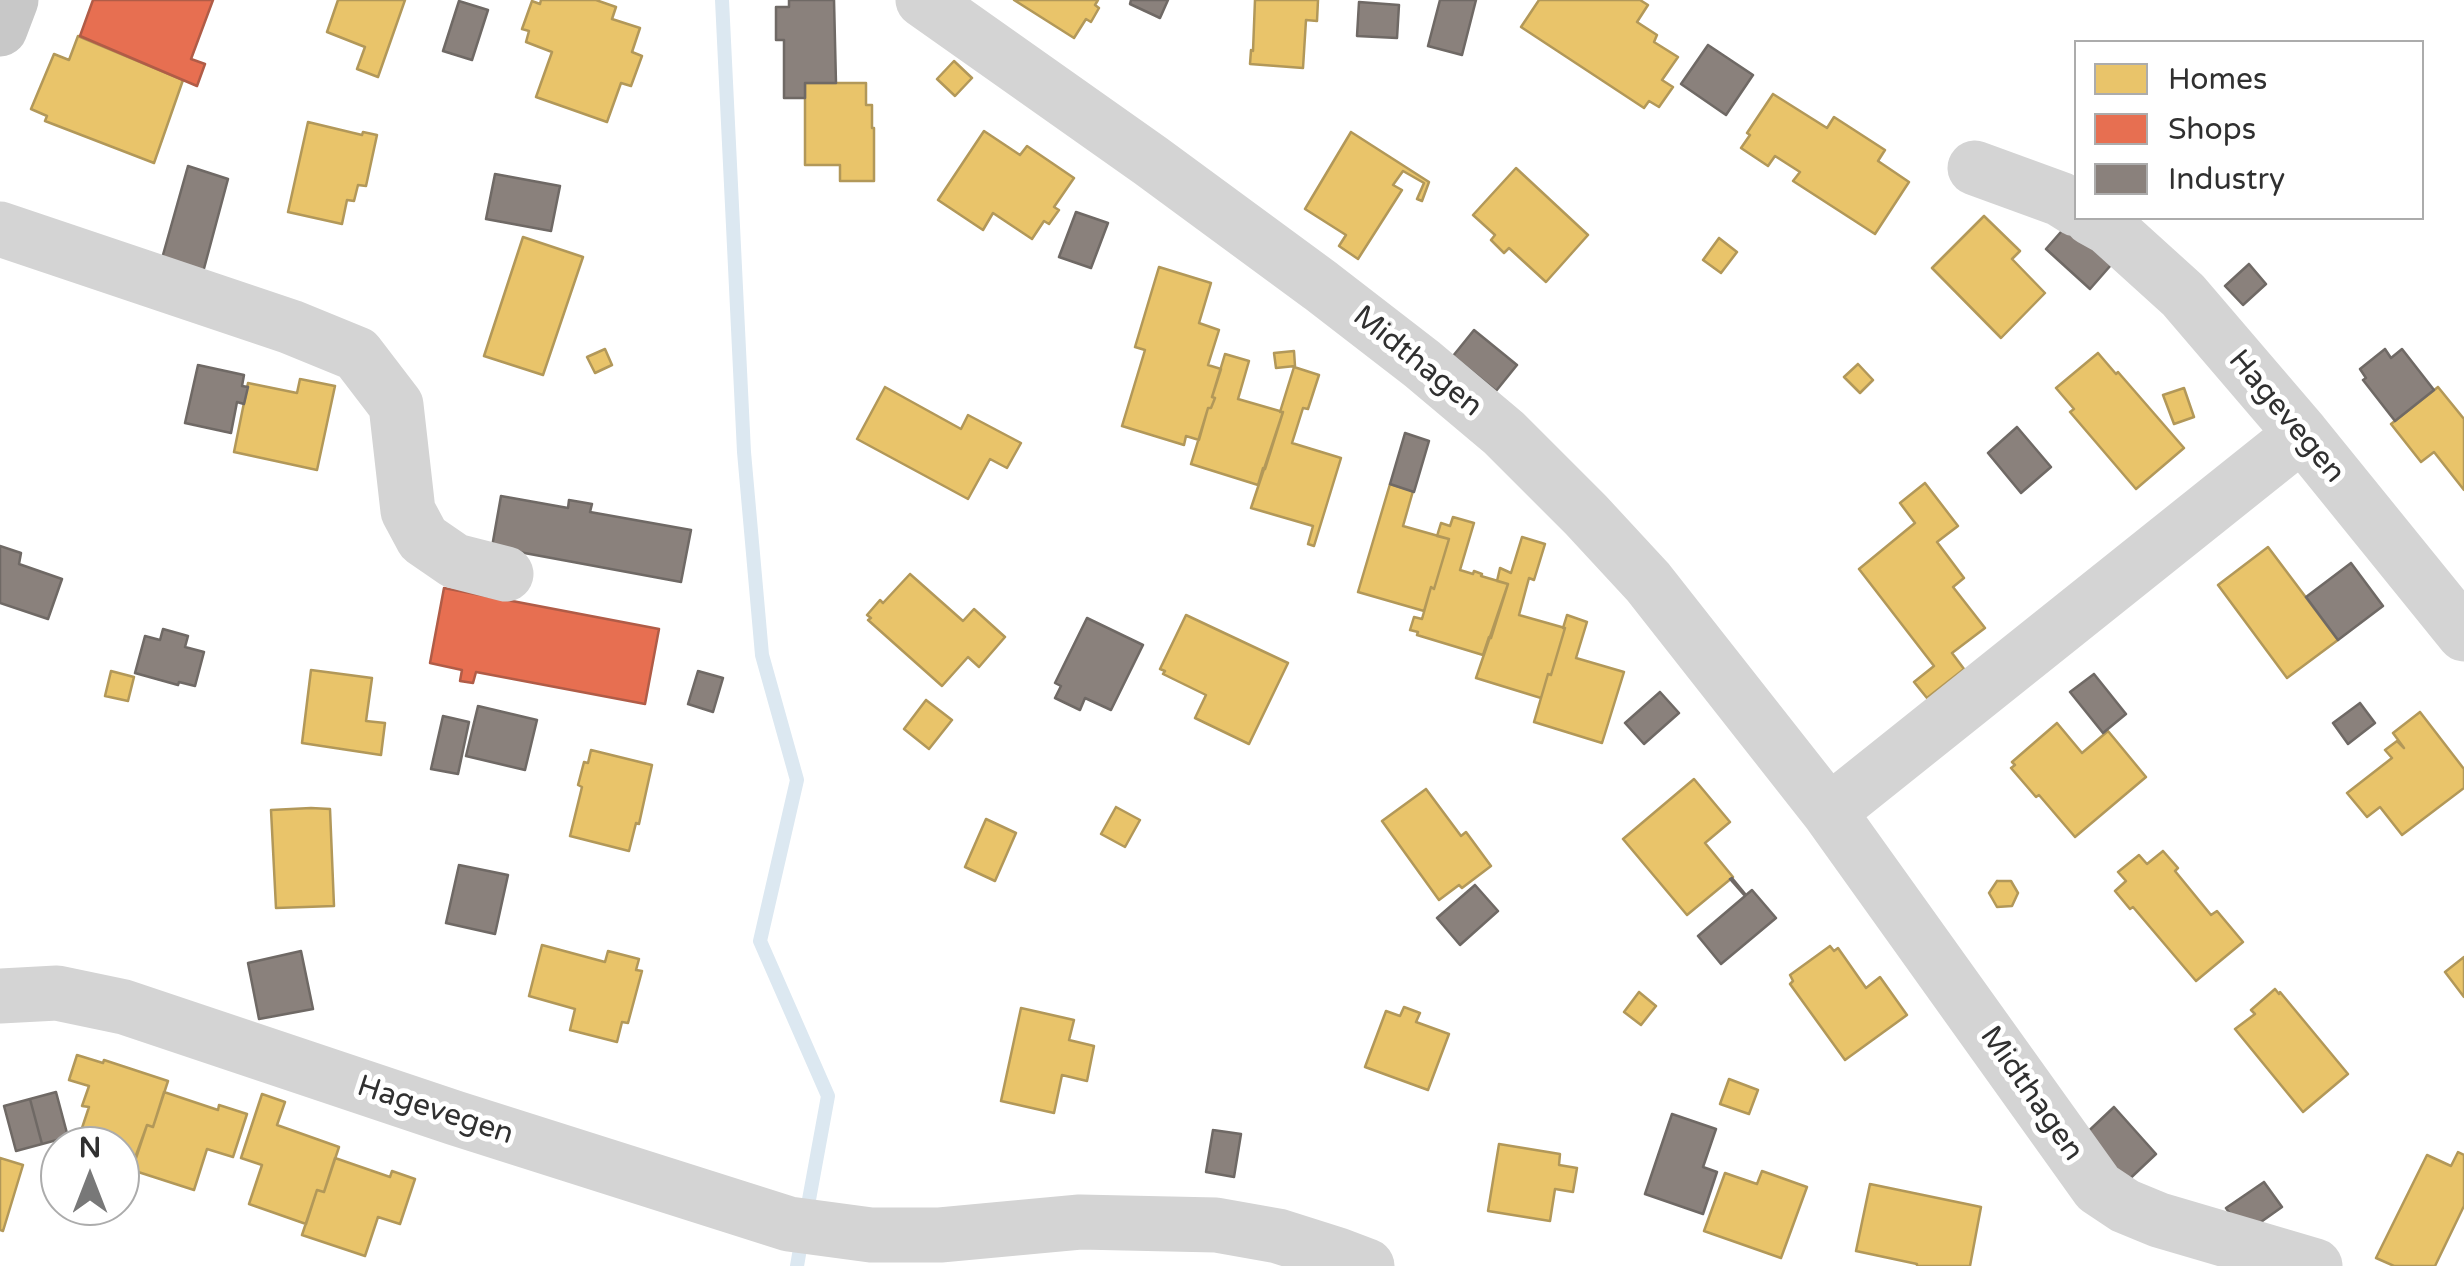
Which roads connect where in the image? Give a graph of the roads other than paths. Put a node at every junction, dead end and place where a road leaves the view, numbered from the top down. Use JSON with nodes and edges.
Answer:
{"nodes":[{"id":1,"x":11,"y":0,"type":"edge"},
{"id":2,"x":923,"y":0,"type":"edge"},
{"id":3,"x":0,"y":29,"type":"edge"},
{"id":4,"x":1975,"y":168,"type":"dead end"},
{"id":5,"x":2074,"y":208,"type":"edge"},
{"id":6,"x":2094,"y":220,"type":"edge"},
{"id":7,"x":0,"y":229,"type":"edge"},
{"id":8,"x":2302,"y":434,"type":"junction"},
{"id":9,"x":506,"y":574,"type":"dead end"},
{"id":10,"x":2464,"y":634,"type":"edge"},
{"id":11,"x":1829,"y":812,"type":"junction"},
{"id":12,"x":0,"y":996,"type":"edge"},
{"id":13,"x":842,"y":1239,"type":"edge"},
{"id":14,"x":1367,"y":1266,"type":"edge"},
{"id":15,"x":2315,"y":1266,"type":"edge"}],
"edges":[{"from":1,"to":3,"type":"main road"},
{"from":2,"to":11,"type":"street","name":"Midthagen"},
{"from":4,"to":5,"type":"street"},
{"from":6,"to":8,"type":"street","name":"Hagevegen"},
{"from":7,"to":9,"type":"street"},
{"from":8,"to":10,"type":"street","name":"Hagevegen"},
{"from":8,"to":11,"type":"street"},
{"from":11,"to":15,"type":"street","name":"Midthagen"},
{"from":12,"to":13,"type":"street","name":"Hagevegen"},
{"from":13,"to":14,"type":"street","name":"Hagevegen"}]}
